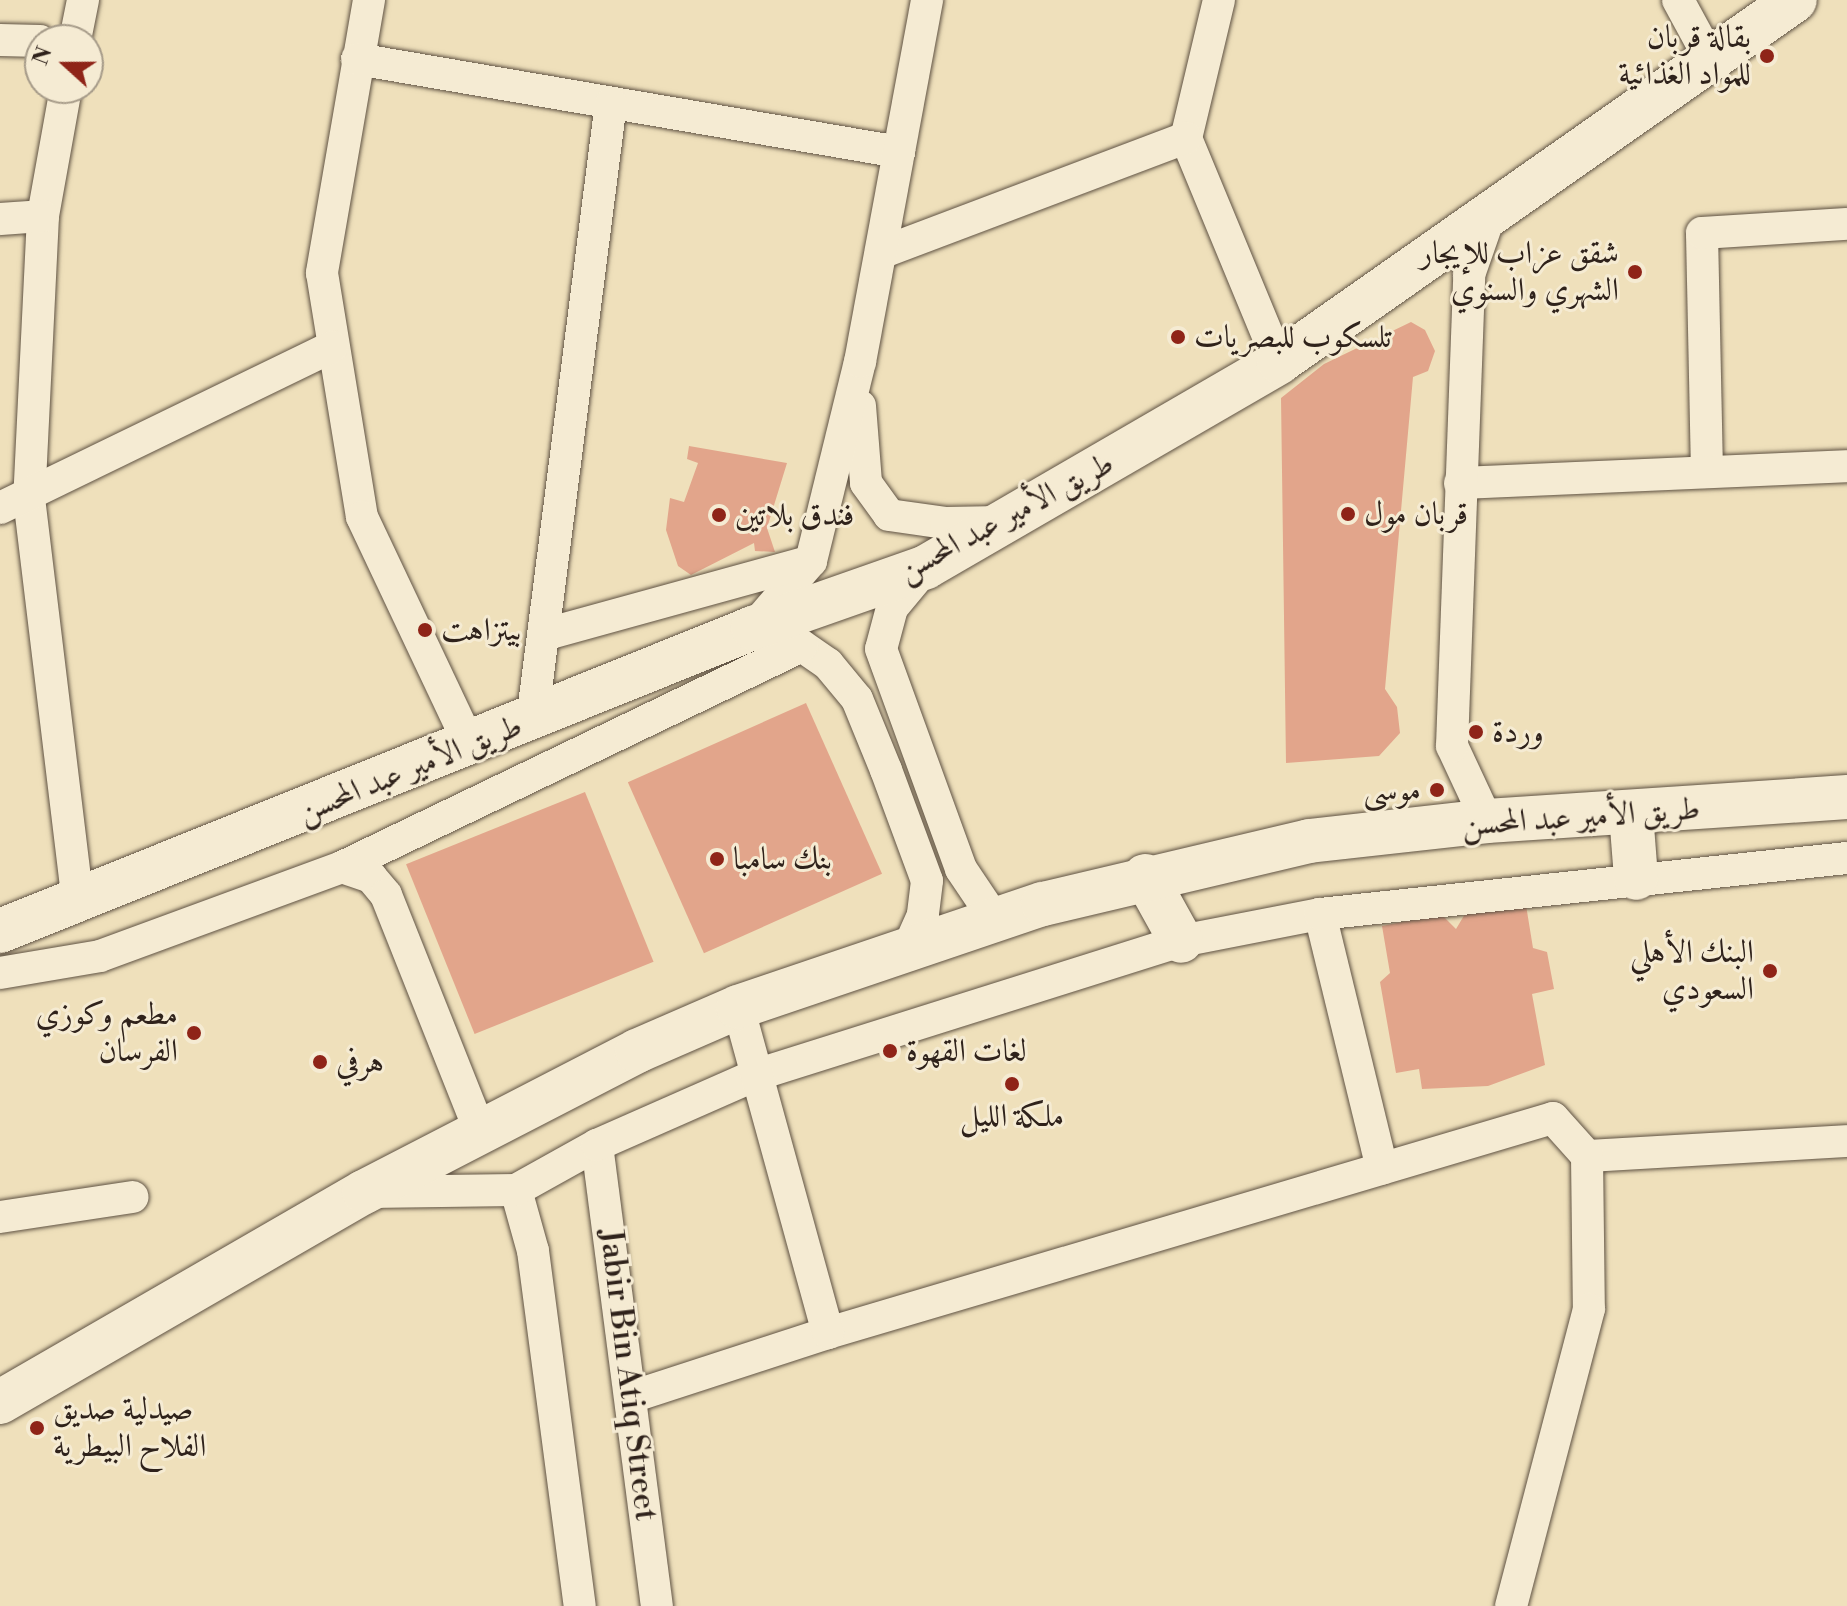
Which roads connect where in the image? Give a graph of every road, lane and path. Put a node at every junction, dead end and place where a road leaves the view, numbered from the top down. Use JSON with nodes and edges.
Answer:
{"nodes":[{"id":1,"x":83,"y":0,"type":"edge"},
{"id":2,"x":369,"y":0,"type":"edge"},
{"id":3,"x":927,"y":0,"type":"edge"},
{"id":4,"x":1678,"y":0,"type":"edge"},
{"id":5,"x":1795,"y":0,"type":"edge"},
{"id":6,"x":1224,"y":4,"type":"edge"},
{"id":7,"x":78,"y":24,"type":"edge"},
{"id":8,"x":0,"y":40,"type":"edge"},
{"id":9,"x":24,"y":41,"type":"edge"},
{"id":10,"x":1709,"y":57,"type":"junction"},
{"id":11,"x":357,"y":59,"type":"junction"},
{"id":12,"x":611,"y":103,"type":"junction"},
{"id":13,"x":63,"y":104,"type":"edge"},
{"id":14,"x":1186,"y":138,"type":"junction"},
{"id":15,"x":899,"y":152,"type":"junction"},
{"id":16,"x":1491,"y":212,"type":"junction"},
{"id":17,"x":43,"y":216,"type":"junction"},
{"id":18,"x":0,"y":219,"type":"edge"},
{"id":19,"x":1847,"y":224,"type":"edge"},
{"id":20,"x":881,"y":253,"type":"junction"},
{"id":21,"x":332,"y":347,"type":"junction"},
{"id":22,"x":860,"y":362,"type":"junction"},
{"id":23,"x":1279,"y":362,"type":"junction"},
{"id":24,"x":1847,"y":466,"type":"edge"},
{"id":25,"x":1707,"y":472,"type":"junction"},
{"id":26,"x":1460,"y":483,"type":"junction"},
{"id":27,"x":15,"y":503,"type":"edge"},
{"id":28,"x":1008,"y":521,"type":"junction"},
{"id":29,"x":811,"y":561,"type":"junction"},
{"id":30,"x":926,"y":567,"type":"junction"},
{"id":31,"x":775,"y":632,"type":"junction"},
{"id":32,"x":543,"y":635,"type":"junction"},
{"id":33,"x":532,"y":721,"type":"junction"},
{"id":34,"x":470,"y":745,"type":"junction"},
{"id":35,"x":1847,"y":797,"type":"edge"},
{"id":36,"x":1631,"y":814,"type":"junction"},
{"id":37,"x":1487,"y":821,"type":"junction"},
{"id":38,"x":1847,"y":858,"type":"edge"},
{"id":39,"x":342,"y":867,"type":"junction"},
{"id":40,"x":1145,"y":876,"type":"junction"},
{"id":41,"x":1636,"y":878,"type":"junction"},
{"id":42,"x":78,"y":902,"type":"junction"},
{"id":43,"x":1320,"y":914,"type":"junction"},
{"id":44,"x":996,"y":921,"type":"junction"},
{"id":45,"x":0,"y":931,"type":"edge"},
{"id":46,"x":1181,"y":941,"type":"junction"},
{"id":47,"x":907,"y":951,"type":"junction"},
{"id":48,"x":0,"y":973,"type":"edge"},
{"id":49,"x":738,"y":1007,"type":"junction"},
{"id":50,"x":756,"y":1075,"type":"junction"},
{"id":51,"x":480,"y":1131,"type":"junction"},
{"id":52,"x":1847,"y":1141,"type":"edge"},
{"id":53,"x":597,"y":1145,"type":"junction"},
{"id":54,"x":1587,"y":1156,"type":"junction"},
{"id":55,"x":1382,"y":1169,"type":"junction"},
{"id":56,"x":516,"y":1190,"type":"junction"},
{"id":57,"x":364,"y":1192,"type":"junction"},
{"id":58,"x":133,"y":1197,"type":"dead end"},
{"id":59,"x":0,"y":1217,"type":"edge"},
{"id":60,"x":828,"y":1333,"type":"junction"},
{"id":61,"x":631,"y":1397,"type":"junction"},
{"id":62,"x":0,"y":1402,"type":"edge"},
{"id":63,"x":580,"y":1606,"type":"edge"},
{"id":64,"x":657,"y":1606,"type":"edge"},
{"id":65,"x":1511,"y":1606,"type":"edge"}],
"edges":[{"from":1,"to":7,"type":"street"},
{"from":2,"to":11,"type":"street"},
{"from":3,"to":15,"type":"street"},
{"from":4,"to":10,"type":"street"},
{"from":5,"to":10,"type":"main road","name":"طريق الأمير عبد المحسن"},
{"from":6,"to":14,"type":"street"},
{"from":8,"to":9,"type":"street"},
{"from":10,"to":16,"type":"main road","name":"طريق الأمير عبد المحسن"},
{"from":11,"to":12,"type":"street"},
{"from":11,"to":21,"type":"street"},
{"from":12,"to":15,"type":"street"},
{"from":12,"to":32,"type":"street"},
{"from":13,"to":17,"type":"street"},
{"from":14,"to":20,"type":"street"},
{"from":14,"to":23,"type":"street"},
{"from":15,"to":20,"type":"street"},
{"from":16,"to":23,"type":"main road","name":"طريق الأمير عبد المحسن"},
{"from":16,"to":26,"type":"street"},
{"from":17,"to":18,"type":"street"},
{"from":17,"to":27,"type":"street"},
{"from":19,"to":25,"type":"street"},
{"from":20,"to":22,"type":"street"},
{"from":21,"to":27,"type":"street"},
{"from":21,"to":34,"type":"street"},
{"from":22,"to":28,"type":"street"},
{"from":22,"to":29,"type":"street"},
{"from":23,"to":28,"type":"main road","name":"طريق الأمير عبد المحسن"},
{"from":24,"to":25,"type":"street"},
{"from":25,"to":26,"type":"street"},
{"from":26,"to":37,"type":"street"},
{"from":27,"to":42,"type":"street"},
{"from":28,"to":30,"type":"main road","name":"طريق الأمير عبد المحسن"},
{"from":29,"to":31,"type":"street"},
{"from":29,"to":32,"type":"street"},
{"from":30,"to":31,"type":"main road","name":"طريق الأمير عبد المحسن"},
{"from":30,"to":44,"type":"street"},
{"from":31,"to":33,"type":"main road","name":"طريق الأمير عبد المحسن"},
{"from":31,"to":39,"type":"street"},
{"from":31,"to":47,"type":"street"},
{"from":32,"to":33,"type":"street"},
{"from":33,"to":34,"type":"main road","name":"طريق الأمير عبد المحسن"},
{"from":34,"to":42,"type":"main road","name":"طريق الأمير عبد المحسن"},
{"from":35,"to":36,"type":"main road","name":"طريق الأمير عبد المحسن"},
{"from":36,"to":37,"type":"main road","name":"طريق الأمير عبد المحسن"},
{"from":36,"to":41,"type":"main road"},
{"from":37,"to":40,"type":"main road","name":"طريق الأمير عبد المحسن"},
{"from":38,"to":41,"type":"street"},
{"from":39,"to":48,"type":"street"},
{"from":39,"to":51,"type":"street"},
{"from":40,"to":44,"type":"main road","name":"طريق الأمير عبد المحسن"},
{"from":40,"to":46,"type":"main road"},
{"from":41,"to":43,"type":"street"},
{"from":42,"to":45,"type":"main road","name":"طريق الأمير عبد المحسن"},
{"from":43,"to":46,"type":"street"},
{"from":43,"to":55,"type":"street"},
{"from":44,"to":47,"type":"main road","name":"طريق الأمير عبد المحسن"},
{"from":46,"to":50,"type":"street"},
{"from":47,"to":49,"type":"main road","name":"طريق الأمير عبد المحسن"},
{"from":49,"to":50,"type":"street"},
{"from":49,"to":51,"type":"main road","name":"طريق الأمير عبد المحسن"},
{"from":50,"to":53,"type":"street"},
{"from":50,"to":60,"type":"street"},
{"from":51,"to":57,"type":"main road","name":"طريق الأمير عبد المحسن"},
{"from":52,"to":54,"type":"street"},
{"from":53,"to":56,"type":"street"},
{"from":53,"to":61,"type":"street","name":"Jabir Bin Atiq Street"},
{"from":54,"to":55,"type":"street"},
{"from":54,"to":65,"type":"street"},
{"from":55,"to":60,"type":"street"},
{"from":56,"to":57,"type":"street"},
{"from":56,"to":63,"type":"street"},
{"from":57,"to":62,"type":"main road","name":"طريق الأمير عبد المحسن"},
{"from":58,"to":59,"type":"street"},
{"from":60,"to":61,"type":"street"},
{"from":61,"to":64,"type":"street","name":"Jabir Bin Atiq Street"}]}
